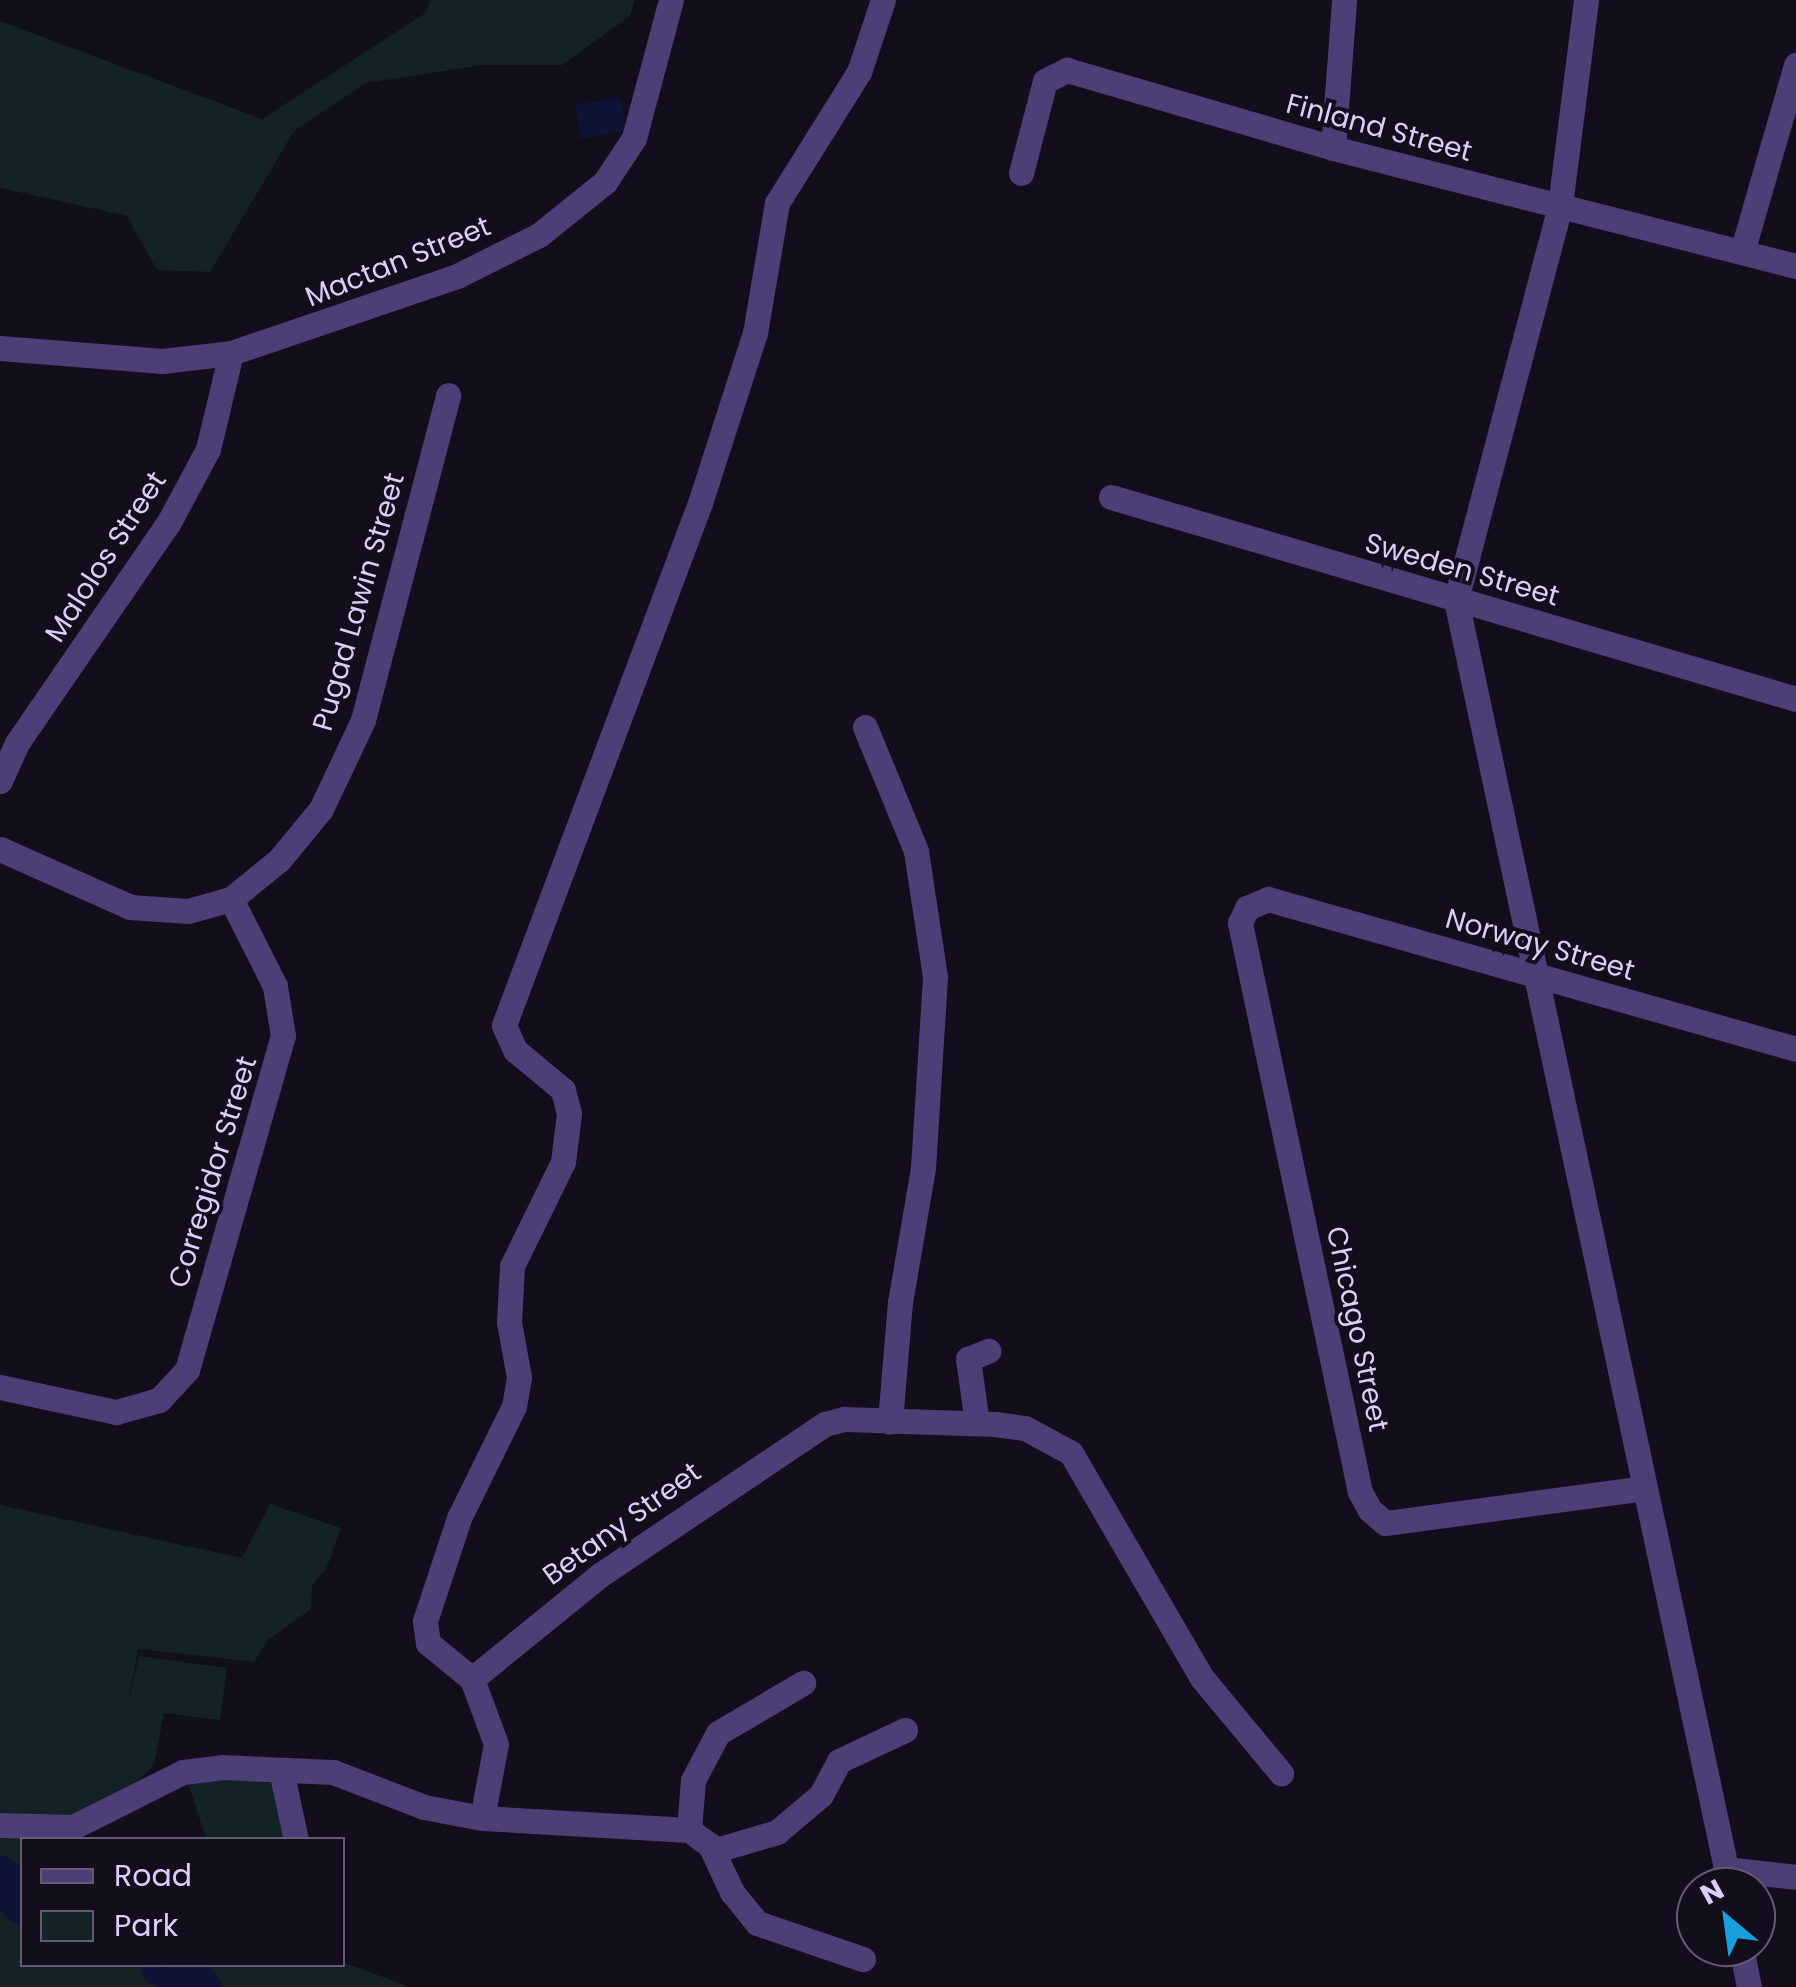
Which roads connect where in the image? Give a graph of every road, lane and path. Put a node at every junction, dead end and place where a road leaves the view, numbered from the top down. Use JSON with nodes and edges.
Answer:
{"nodes":[{"id":1,"x":671,"y":0,"type":"edge"},
{"id":2,"x":883,"y":0,"type":"edge"},
{"id":3,"x":1344,"y":0,"type":"edge"},
{"id":4,"x":1586,"y":0,"type":"edge"},
{"id":5,"x":1796,"y":64,"type":"edge"},
{"id":6,"x":1332,"y":148,"type":"junction"},
{"id":7,"x":1020,"y":173,"type":"dead end"},
{"id":8,"x":1560,"y":206,"type":"junction"},
{"id":9,"x":1742,"y":252,"type":"junction"},
{"id":10,"x":1796,"y":266,"type":"edge"},
{"id":11,"x":0,"y":348,"type":"edge"},
{"id":12,"x":232,"y":353,"type":"junction"},
{"id":13,"x":448,"y":395,"type":"dead end"},
{"id":14,"x":1111,"y":497,"type":"dead end"},
{"id":15,"x":1456,"y":600,"type":"junction"},
{"id":16,"x":1796,"y":699,"type":"edge"},
{"id":17,"x":865,"y":727,"type":"dead end"},
{"id":18,"x":0,"y":781,"type":"edge"},
{"id":19,"x":0,"y":849,"type":"edge"},
{"id":20,"x":231,"y":899,"type":"junction"},
{"id":21,"x":1268,"y":899,"type":"joint"},
{"id":22,"x":1540,"y":977,"type":"junction"},
{"id":23,"x":1796,"y":1049,"type":"edge"},
{"id":24,"x":988,"y":1351,"type":"dead end"},
{"id":25,"x":0,"y":1387,"type":"edge"},
{"id":26,"x":890,"y":1422,"type":"junction"},
{"id":27,"x":977,"y":1423,"type":"junction"},
{"id":28,"x":1645,"y":1488,"type":"junction"},
{"id":29,"x":472,"y":1680,"type":"junction"},
{"id":30,"x":804,"y":1683,"type":"dead end"},
{"id":31,"x":904,"y":1730,"type":"dead end"},
{"id":32,"x":281,"y":1770,"type":"junction"},
{"id":33,"x":1281,"y":1774,"type":"dead end"},
{"id":34,"x":482,"y":1818,"type":"junction"},
{"id":35,"x":0,"y":1825,"type":"edge"},
{"id":36,"x":689,"y":1830,"type":"junction"},
{"id":37,"x":295,"y":1837,"type":"edge"},
{"id":38,"x":713,"y":1850,"type":"junction"},
{"id":39,"x":1726,"y":1867,"type":"edge"},
{"id":40,"x":863,"y":1959,"type":"dead end"}],
"edges":[{"from":1,"to":12,"type":"street","name":"Mactan Street"},
{"from":2,"to":29,"type":"street"},
{"from":3,"to":6,"type":"street"},
{"from":4,"to":8,"type":"street"},
{"from":5,"to":9,"type":"street"},
{"from":6,"to":7,"type":"street","name":"Finland Street"},
{"from":6,"to":8,"type":"street","name":"Finland Street"},
{"from":8,"to":9,"type":"street","name":"Finland Street"},
{"from":8,"to":15,"type":"street"},
{"from":9,"to":10,"type":"street","name":"Finland Street"},
{"from":11,"to":12,"type":"street","name":"Mactan Street"},
{"from":12,"to":18,"type":"street","name":"Malolos Street"},
{"from":13,"to":20,"type":"street","name":"Pugad Lawin Street"},
{"from":14,"to":15,"type":"street","name":"Sweden Street"},
{"from":15,"to":16,"type":"street","name":"Sweden Street"},
{"from":15,"to":22,"type":"street"},
{"from":17,"to":26,"type":"street"},
{"from":19,"to":20,"type":"street","name":"Pugad Lawin Street"},
{"from":20,"to":25,"type":"street","name":"Corregidor Street"},
{"from":21,"to":22,"type":"street","name":"Norway Street"},
{"from":21,"to":28,"type":"street","name":"Chicago Street"},
{"from":22,"to":23,"type":"street","name":"Norway Street"},
{"from":22,"to":28,"type":"street"},
{"from":24,"to":27,"type":"street"},
{"from":26,"to":27,"type":"street","name":"Betany Street"},
{"from":26,"to":29,"type":"street","name":"Betany Street"},
{"from":27,"to":33,"type":"street","name":"Betany Street"},
{"from":28,"to":39,"type":"street"},
{"from":29,"to":34,"type":"street"},
{"from":30,"to":36,"type":"street"},
{"from":31,"to":38,"type":"street"},
{"from":32,"to":34,"type":"street"},
{"from":32,"to":35,"type":"street"},
{"from":32,"to":37,"type":"street"},
{"from":34,"to":36,"type":"street"},
{"from":36,"to":38,"type":"street"},
{"from":38,"to":40,"type":"street"}]}
